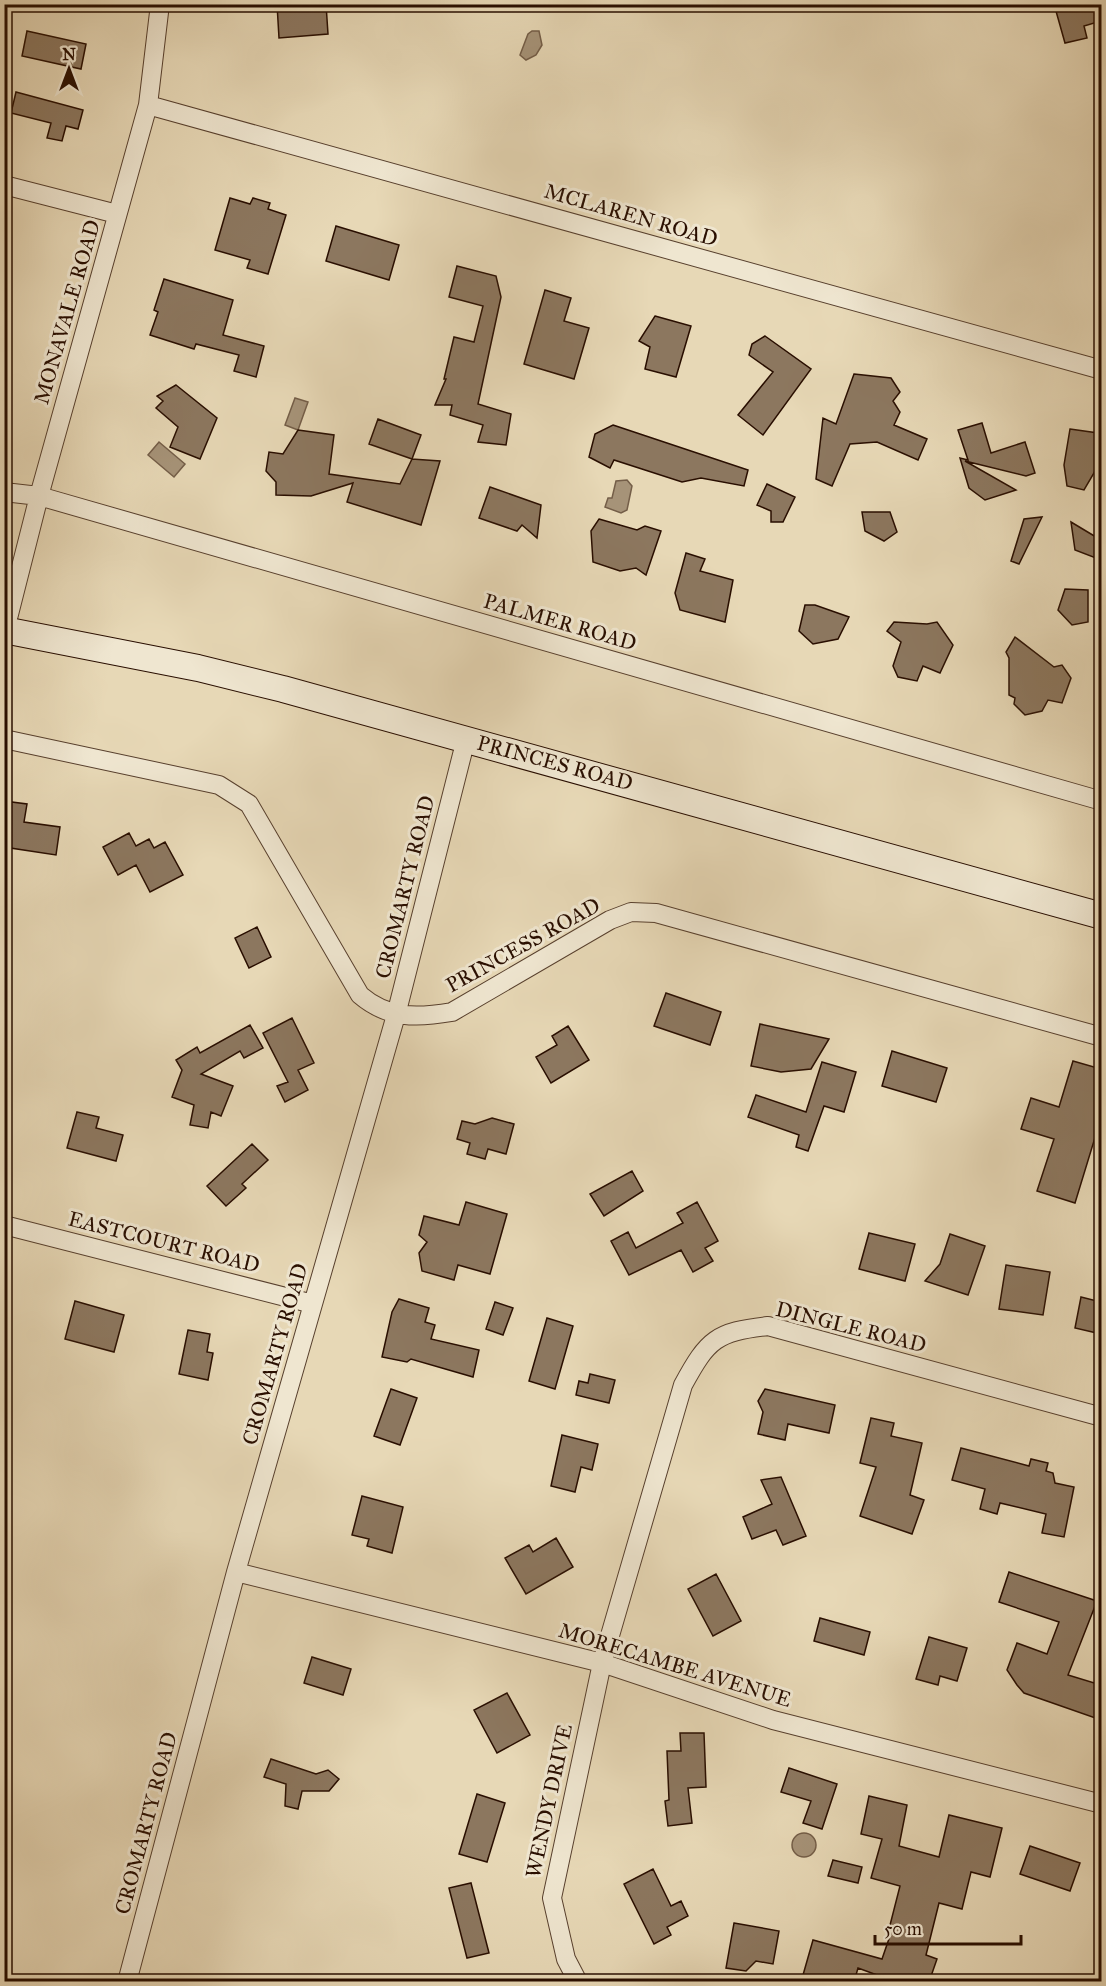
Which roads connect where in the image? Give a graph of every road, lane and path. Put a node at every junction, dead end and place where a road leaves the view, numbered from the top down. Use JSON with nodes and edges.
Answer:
{"nodes":[{"id":1,"x":160,"y":4,"type":"edge"},
{"id":2,"x":148,"y":105,"type":"junction"},
{"id":3,"x":4,"y":185,"type":"edge"},
{"id":4,"x":117,"y":214,"type":"junction"},
{"id":5,"x":1101,"y":370,"type":"edge"},
{"id":6,"x":4,"y":492,"type":"edge"},
{"id":7,"x":39,"y":496,"type":"junction"},
{"id":8,"x":5,"y":630,"type":"edge"},
{"id":9,"x":4,"y":739,"type":"edge"},
{"id":10,"x":466,"y":739,"type":"junction"},
{"id":11,"x":1101,"y":801,"type":"edge"},
{"id":12,"x":1101,"y":916,"type":"edge"},
{"id":13,"x":396,"y":1015,"type":"junction"},
{"id":14,"x":1101,"y":1037,"type":"edge"},
{"id":15,"x":4,"y":1225,"type":"edge"},
{"id":16,"x":313,"y":1304,"type":"junction"},
{"id":17,"x":1101,"y":1417,"type":"edge"},
{"id":18,"x":236,"y":1572,"type":"junction"},
{"id":19,"x":602,"y":1663,"type":"junction"},
{"id":20,"x":1101,"y":1804,"type":"edge"},
{"id":21,"x":127,"y":1982,"type":"edge"},
{"id":22,"x":578,"y":1982,"type":"edge"}],
"edges":[{"from":1,"to":2,"type":"street","name":"MONAVALE ROAD"},
{"from":2,"to":4,"type":"street","name":"MONAVALE ROAD"},
{"from":2,"to":5,"type":"street","name":"MCLAREN ROAD"},
{"from":3,"to":4,"type":"street"},
{"from":4,"to":7,"type":"street","name":"MONAVALE ROAD"},
{"from":6,"to":7,"type":"street","name":"PALMER ROAD"},
{"from":7,"to":8,"type":"street","name":"MONAVALE ROAD"},
{"from":7,"to":11,"type":"street","name":"PALMER ROAD"},
{"from":8,"to":10,"type":"main road","name":"PRINCES ROAD"},
{"from":9,"to":13,"type":"street","name":"PRINCESS ROAD"},
{"from":10,"to":12,"type":"main road","name":"PRINCES ROAD"},
{"from":10,"to":13,"type":"street","name":"CROMARTY ROAD"},
{"from":13,"to":14,"type":"street","name":"PRINCESS ROAD"},
{"from":13,"to":16,"type":"street","name":"CROMARTY ROAD"},
{"from":15,"to":16,"type":"street","name":"EASTCOURT ROAD"},
{"from":16,"to":18,"type":"street","name":"CROMARTY ROAD"},
{"from":17,"to":19,"type":"street","name":"DINGLE ROAD"},
{"from":18,"to":19,"type":"street","name":"MORECAMBE AVENUE"},
{"from":18,"to":21,"type":"street","name":"CROMARTY ROAD"},
{"from":19,"to":20,"type":"street","name":"MORECAMBE AVENUE"},
{"from":19,"to":22,"type":"street","name":"WENDY DRIVE"}]}
